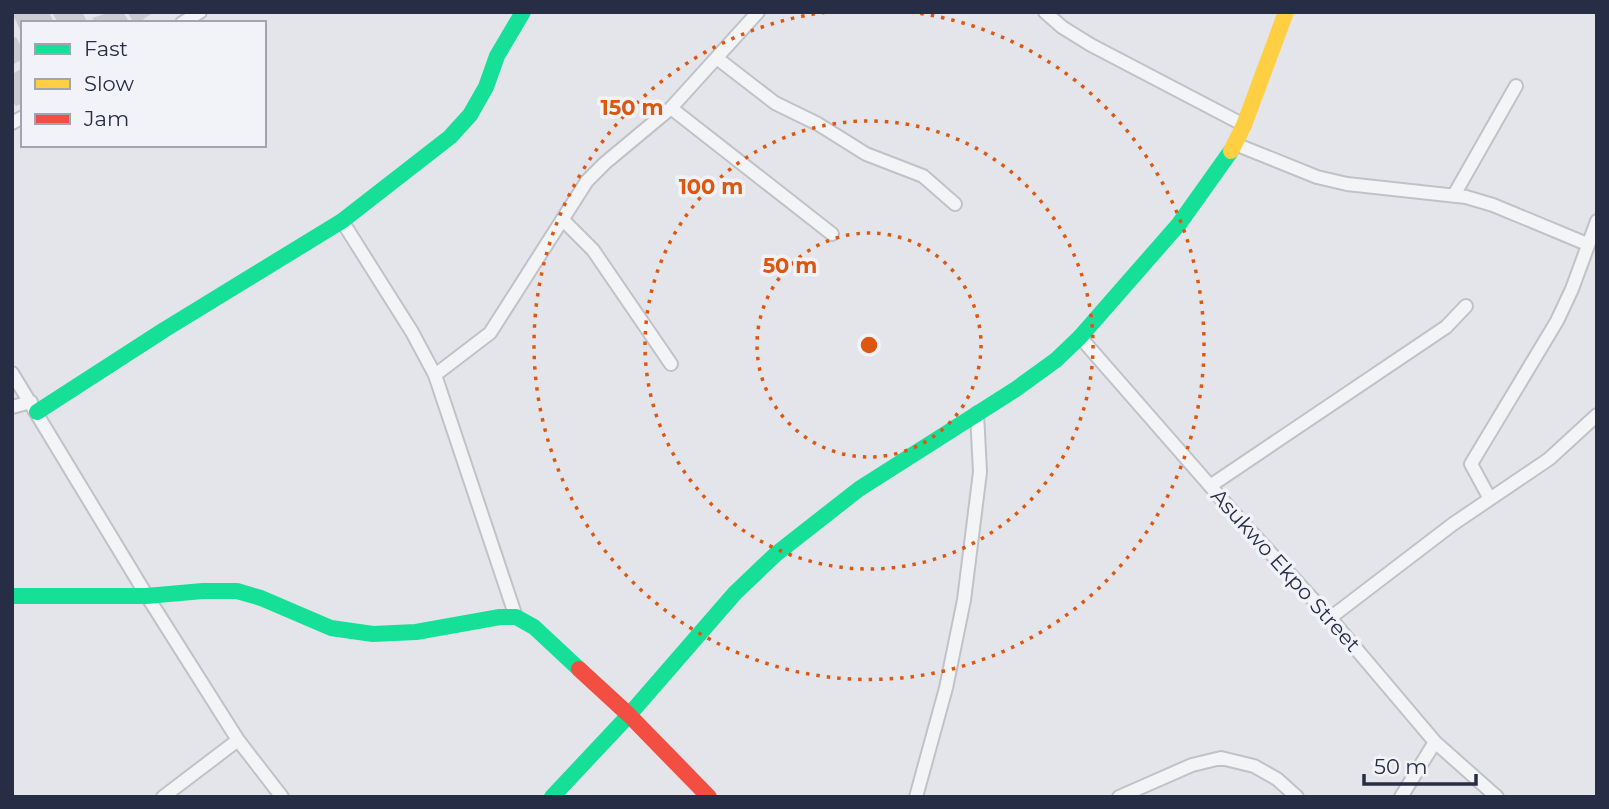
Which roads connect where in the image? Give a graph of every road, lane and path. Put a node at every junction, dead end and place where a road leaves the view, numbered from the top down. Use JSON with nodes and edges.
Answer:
{"nodes":[{"id":1,"x":523,"y":12,"type":"edge"},
{"id":2,"x":758,"y":12,"type":"edge"},
{"id":3,"x":1045,"y":12,"type":"edge"},
{"id":4,"x":1286,"y":12,"type":"edge"},
{"id":5,"x":718,"y":59,"type":"junction"},
{"id":6,"x":1516,"y":86,"type":"dead end"},
{"id":7,"x":671,"y":108,"type":"junction"},
{"id":8,"x":1244,"y":125,"type":"junction"},
{"id":9,"x":1235,"y":144,"type":"junction"},
{"id":10,"x":1454,"y":195,"type":"junction"},
{"id":11,"x":955,"y":204,"type":"dead end"},
{"id":12,"x":563,"y":220,"type":"junction"},
{"id":13,"x":342,"y":221,"type":"junction"},
{"id":14,"x":1597,"y":221,"type":"edge"},
{"id":15,"x":832,"y":234,"type":"dead end"},
{"id":16,"x":1587,"y":244,"type":"junction"},
{"id":17,"x":1466,"y":306,"type":"dead end"},
{"id":18,"x":1080,"y":337,"type":"junction"},
{"id":19,"x":671,"y":364,"type":"dead end"},
{"id":20,"x":12,"y":373,"type":"edge"},
{"id":21,"x":435,"y":375,"type":"junction"},
{"id":22,"x":12,"y":407,"type":"edge"},
{"id":23,"x":34,"y":407,"type":"junction"},
{"id":24,"x":977,"y":414,"type":"junction"},
{"id":25,"x":1597,"y":415,"type":"edge"},
{"id":26,"x":1210,"y":486,"type":"junction"},
{"id":27,"x":1490,"y":499,"type":"junction"},
{"id":28,"x":12,"y":596,"type":"edge"},
{"id":29,"x":147,"y":596,"type":"junction"},
{"id":30,"x":516,"y":617,"type":"junction"},
{"id":31,"x":1330,"y":618,"type":"junction"},
{"id":32,"x":629,"y":715,"type":"junction"},
{"id":33,"x":237,"y":740,"type":"junction"},
{"id":34,"x":1435,"y":742,"type":"junction"},
{"id":35,"x":163,"y":797,"type":"edge"},
{"id":36,"x":282,"y":797,"type":"edge"},
{"id":37,"x":552,"y":797,"type":"edge"},
{"id":38,"x":709,"y":797,"type":"edge"},
{"id":39,"x":916,"y":797,"type":"edge"},
{"id":40,"x":1119,"y":797,"type":"edge"},
{"id":41,"x":1297,"y":797,"type":"edge"},
{"id":42,"x":1401,"y":797,"type":"edge"},
{"id":43,"x":1497,"y":797,"type":"edge"}],
"edges":[{"from":1,"to":13,"type":"street"},
{"from":2,"to":5,"type":"street"},
{"from":3,"to":8,"type":"street"},
{"from":4,"to":8,"type":"street"},
{"from":5,"to":7,"type":"street"},
{"from":5,"to":11,"type":"street"},
{"from":6,"to":10,"type":"street"},
{"from":7,"to":12,"type":"street"},
{"from":7,"to":15,"type":"street"},
{"from":8,"to":9,"type":"street"},
{"from":9,"to":10,"type":"street"},
{"from":9,"to":18,"type":"street"},
{"from":10,"to":16,"type":"street"},
{"from":12,"to":19,"type":"street"},
{"from":12,"to":21,"type":"street"},
{"from":13,"to":21,"type":"street"},
{"from":13,"to":23,"type":"street"},
{"from":14,"to":16,"type":"street"},
{"from":16,"to":27,"type":"street"},
{"from":17,"to":26,"type":"street"},
{"from":18,"to":24,"type":"street"},
{"from":18,"to":26,"type":"street","name":"Asukwo Ekpo Street"},
{"from":20,"to":23,"type":"street"},
{"from":21,"to":30,"type":"street"},
{"from":22,"to":23,"type":"street"},
{"from":23,"to":29,"type":"street"},
{"from":24,"to":32,"type":"street"},
{"from":24,"to":39,"type":"street"},
{"from":25,"to":27,"type":"street"},
{"from":26,"to":31,"type":"street","name":"Asukwo Ekpo Street"},
{"from":27,"to":31,"type":"street"},
{"from":28,"to":29,"type":"street"},
{"from":29,"to":30,"type":"street"},
{"from":29,"to":33,"type":"street"},
{"from":30,"to":32,"type":"street"},
{"from":31,"to":34,"type":"street","name":"Asukwo Ekpo Street"},
{"from":32,"to":37,"type":"street"},
{"from":32,"to":38,"type":"street"},
{"from":33,"to":35,"type":"street"},
{"from":33,"to":36,"type":"street"},
{"from":34,"to":42,"type":"street"},
{"from":34,"to":43,"type":"street","name":"Asukwo Ekpo Street"},
{"from":40,"to":41,"type":"street"}]}
